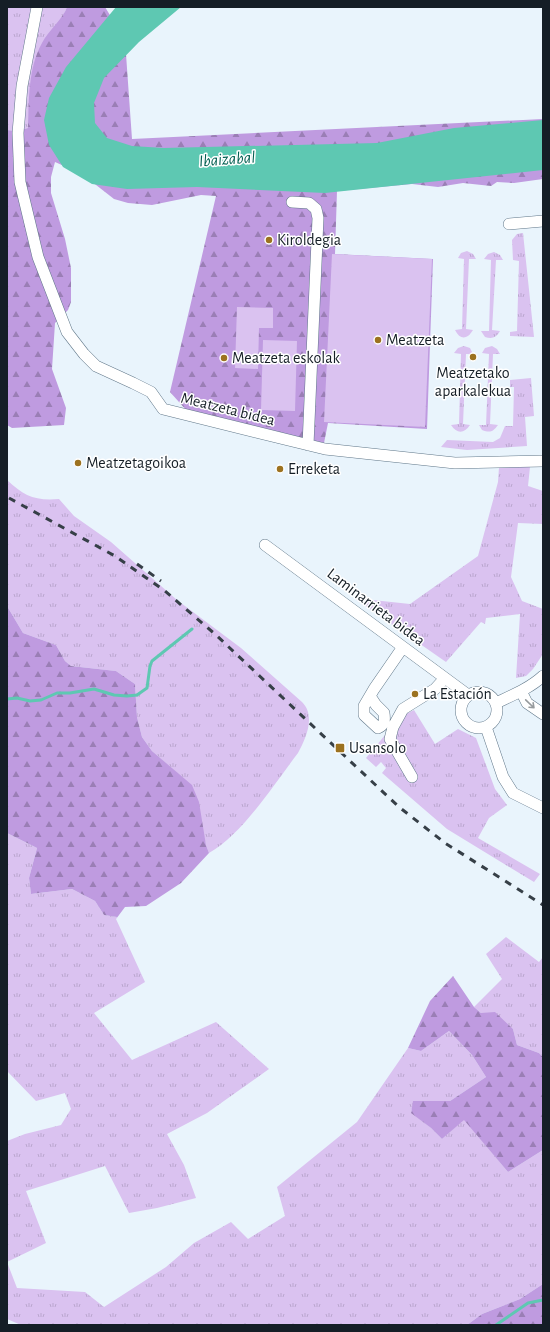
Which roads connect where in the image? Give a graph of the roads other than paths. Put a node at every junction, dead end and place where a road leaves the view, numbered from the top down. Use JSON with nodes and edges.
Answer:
{"nodes":[{"id":1,"x":37,"y":7,"type":"edge"},
{"id":2,"x":292,"y":202,"type":"dead end"},
{"id":3,"x":543,"y":221,"type":"edge"},
{"id":4,"x":509,"y":224,"type":"dead end"},
{"id":5,"x":308,"y":445,"type":"junction"},
{"id":6,"x":543,"y":461,"type":"edge"},
{"id":7,"x":265,"y":545,"type":"dead end"},
{"id":8,"x":403,"y":647,"type":"junction"},
{"id":9,"x":543,"y":676,"type":"edge"},
{"id":10,"x":445,"y":678,"type":"junction"},
{"id":11,"x":521,"y":691,"type":"junction"},
{"id":12,"x":468,"y":695,"type":"junction"},
{"id":13,"x":370,"y":696,"type":"dead end"},
{"id":14,"x":496,"y":703,"type":"junction"},
{"id":15,"x":543,"y":714,"type":"edge"},
{"id":16,"x":486,"y":727,"type":"junction"},
{"id":17,"x":412,"y":777,"type":"dead end"},
{"id":18,"x":543,"y":808,"type":"edge"}],
"edges":[{"from":1,"to":5,"type":"street","name":"Meatzeta bidea"},
{"from":2,"to":5,"type":"street"},
{"from":3,"to":4,"type":"street"},
{"from":5,"to":6,"type":"street","name":"Meatzeta bidea"},
{"from":7,"to":8,"type":"street","name":"Laminarrieta bidea"},
{"from":8,"to":10,"type":"street","name":"Laminarrieta bidea"},
{"from":8,"to":13,"type":"street"},
{"from":9,"to":11,"type":"street"},
{"from":10,"to":12,"type":"street","name":"Laminarrieta bidea"},
{"from":10,"to":17,"type":"street"},
{"from":11,"to":14,"type":"street"},
{"from":11,"to":15,"type":"street","one_way":true},
{"from":12,"to":14,"type":"street"},
{"from":12,"to":16,"type":"street"},
{"from":14,"to":16,"type":"street"},
{"from":16,"to":18,"type":"street"}]}
